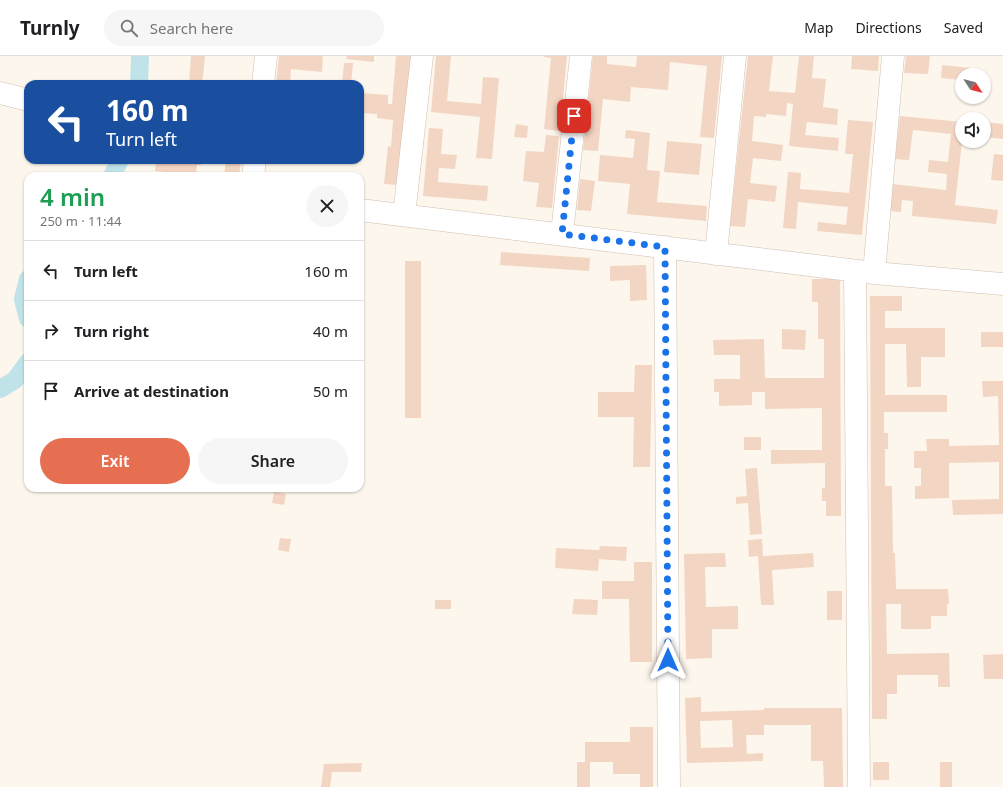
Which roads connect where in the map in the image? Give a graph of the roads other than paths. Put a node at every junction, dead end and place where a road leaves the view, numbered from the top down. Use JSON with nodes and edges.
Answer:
{"nodes":[{"id":1,"x":266,"y":56,"type":"edge"},
{"id":2,"x":422,"y":56,"type":"edge"},
{"id":3,"x":581,"y":56,"type":"edge"},
{"id":4,"x":735,"y":56,"type":"edge"},
{"id":5,"x":893,"y":56,"type":"edge"},
{"id":6,"x":263,"y":80,"type":"edge"},
{"id":7,"x":0,"y":93,"type":"edge"},
{"id":8,"x":24,"y":99,"type":"edge"},
{"id":9,"x":364,"y":210,"type":"edge"},
{"id":10,"x":404,"y":215,"type":"junction"},
{"id":11,"x":562,"y":234,"type":"junction"},
{"id":12,"x":665,"y":247,"type":"junction"},
{"id":13,"x":716,"y":254,"type":"junction"},
{"id":14,"x":865,"y":272,"type":"junction"},
{"id":15,"x":1003,"y":284,"type":"edge"},
{"id":16,"x":669,"y":787,"type":"edge"},
{"id":17,"x":859,"y":787,"type":"edge"}],
"edges":[{"from":1,"to":6,"type":"street"},
{"from":2,"to":10,"type":"street"},
{"from":3,"to":11,"type":"street"},
{"from":4,"to":13,"type":"street"},
{"from":5,"to":14,"type":"street"},
{"from":7,"to":8,"type":"street"},
{"from":9,"to":10,"type":"street"},
{"from":10,"to":11,"type":"street"},
{"from":11,"to":12,"type":"street"},
{"from":12,"to":13,"type":"street"},
{"from":12,"to":16,"type":"street"},
{"from":13,"to":14,"type":"street"},
{"from":14,"to":15,"type":"street"},
{"from":14,"to":17,"type":"street"}]}
